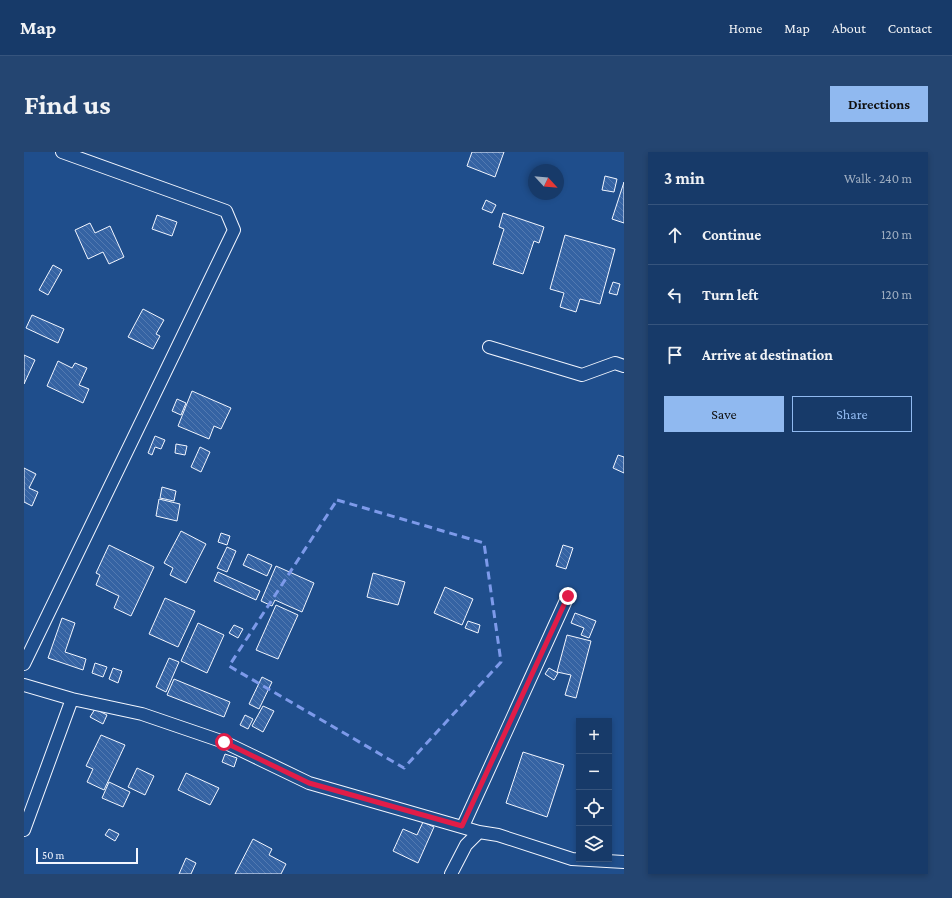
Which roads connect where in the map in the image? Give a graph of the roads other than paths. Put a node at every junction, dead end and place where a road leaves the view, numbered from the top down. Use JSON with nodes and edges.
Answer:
{"nodes":[{"id":1,"x":62,"y":152,"type":"edge"},
{"id":2,"x":489,"y":347,"type":"dead end"},
{"id":3,"x":624,"y":366,"type":"edge"},
{"id":4,"x":568,"y":596,"type":"dead end"},
{"id":5,"x":24,"y":664,"type":"edge"},
{"id":6,"x":24,"y":685,"type":"edge"},
{"id":7,"x":72,"y":700,"type":"junction"},
{"id":8,"x":462,"y":826,"type":"junction"},
{"id":9,"x":24,"y":830,"type":"edge"},
{"id":10,"x":479,"y":832,"type":"junction"},
{"id":11,"x":624,"y":862,"type":"edge"},
{"id":12,"x":451,"y":874,"type":"edge"}],
"edges":[{"from":1,"to":5,"type":"street"},
{"from":2,"to":3,"type":"street"},
{"from":4,"to":8,"type":"street"},
{"from":6,"to":7,"type":"street"},
{"from":7,"to":8,"type":"street"},
{"from":7,"to":9,"type":"street"},
{"from":8,"to":10,"type":"street"},
{"from":10,"to":11,"type":"street"},
{"from":10,"to":12,"type":"street"}]}
